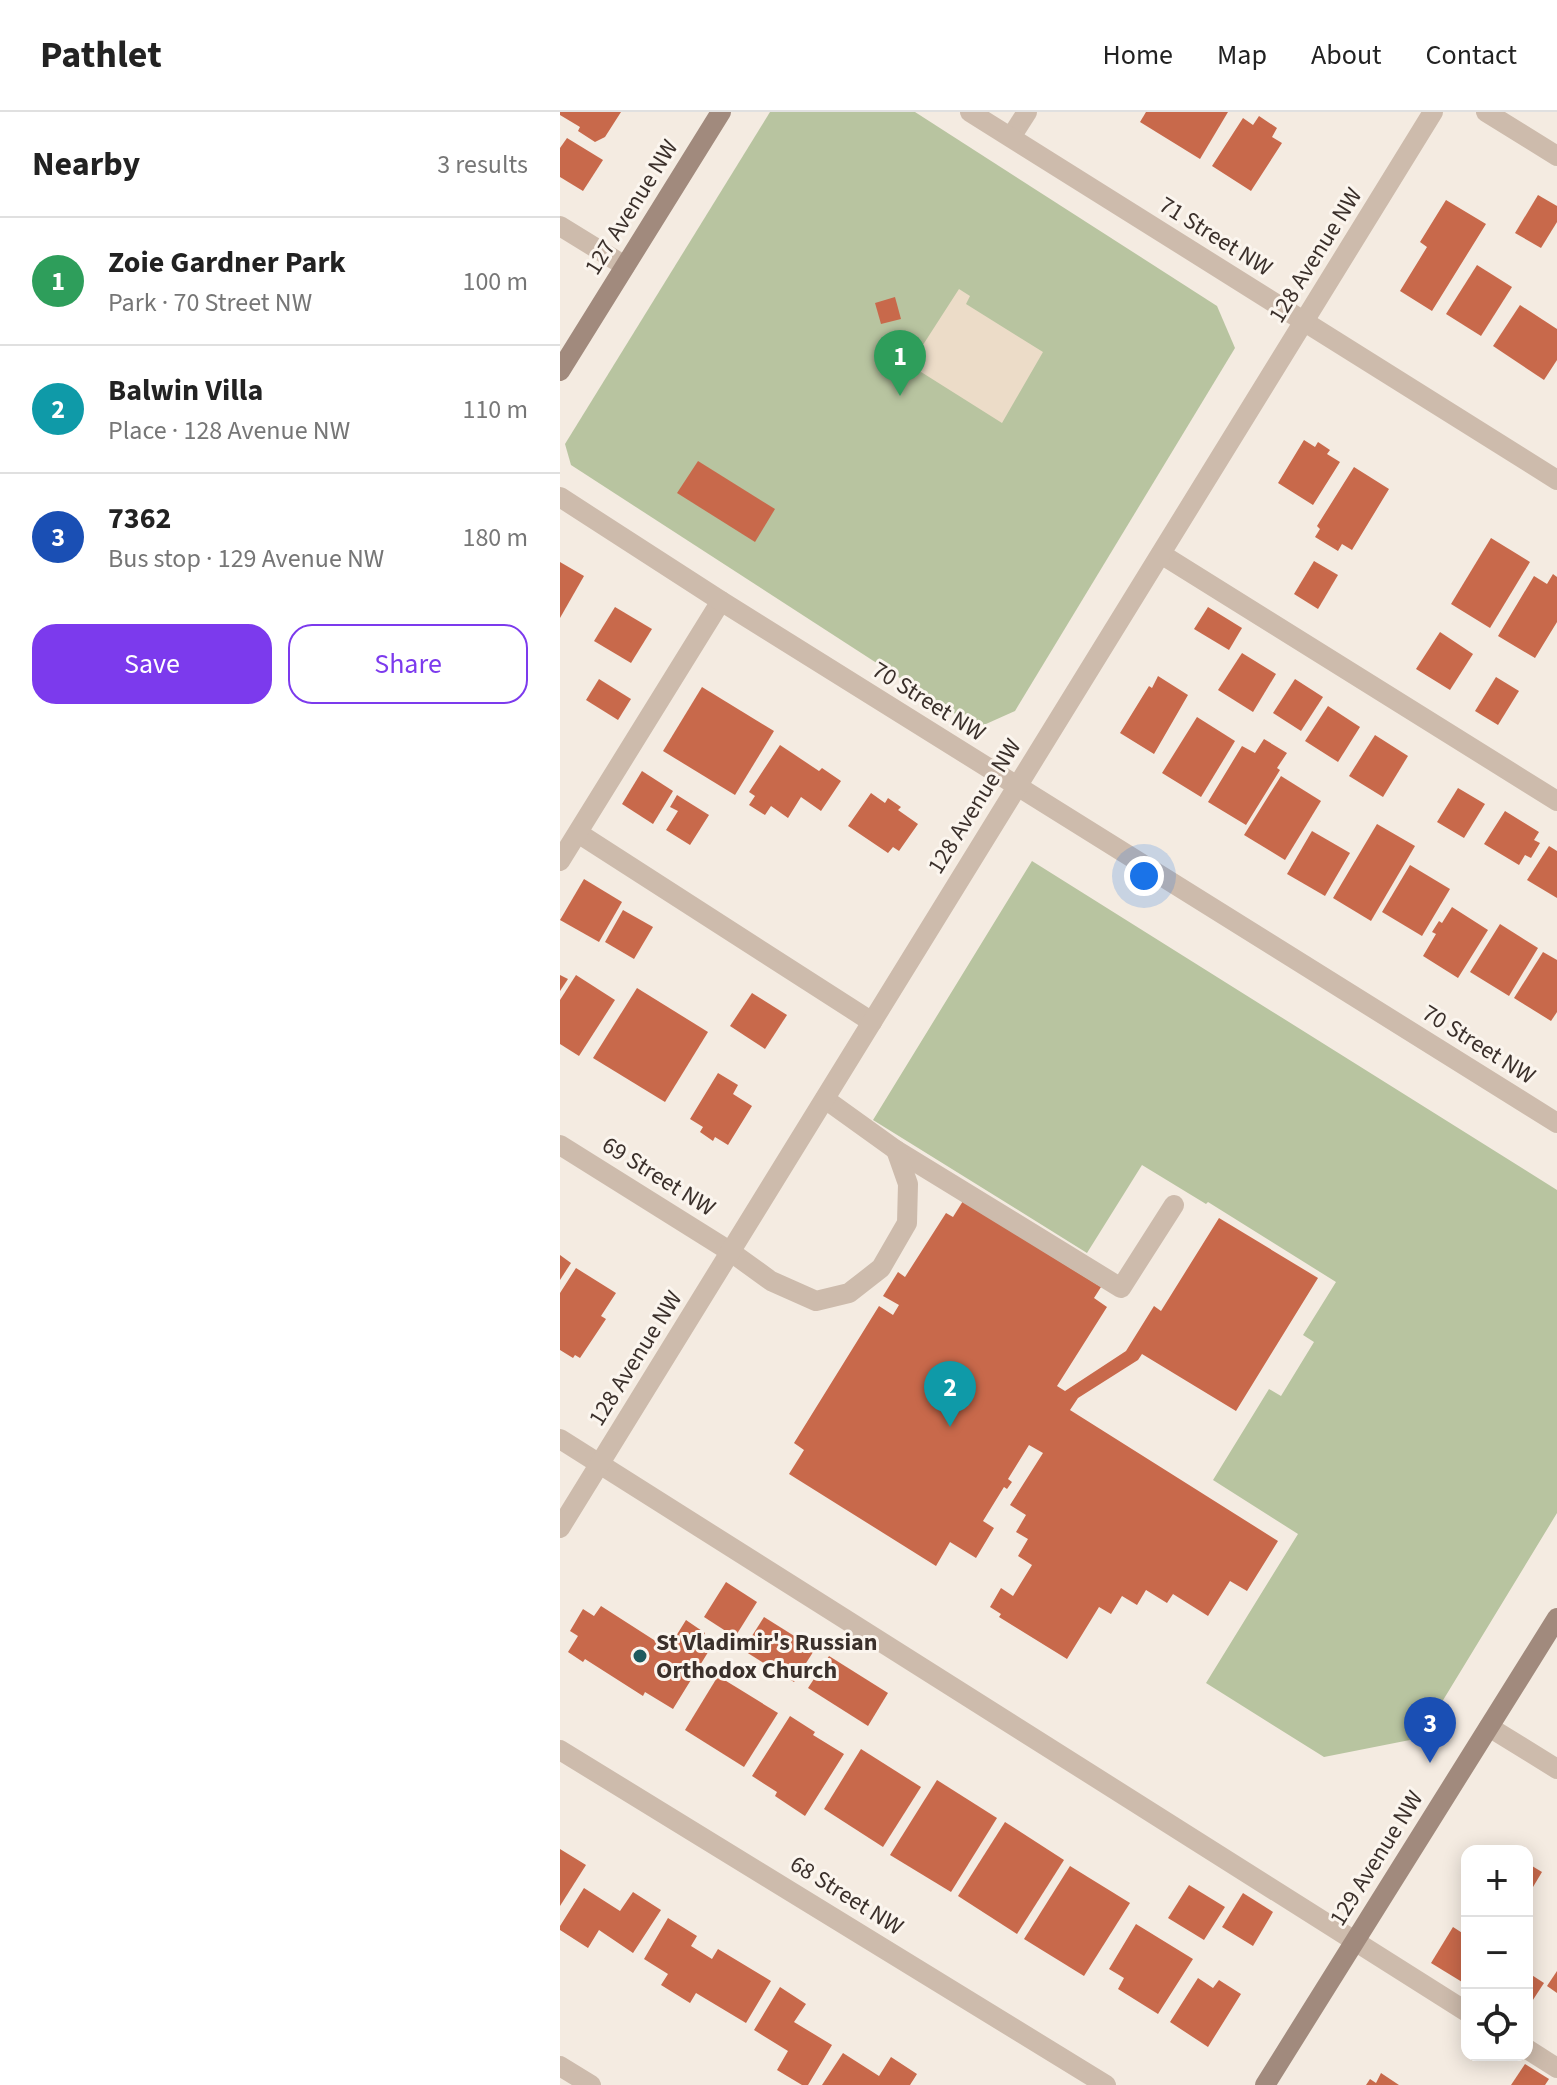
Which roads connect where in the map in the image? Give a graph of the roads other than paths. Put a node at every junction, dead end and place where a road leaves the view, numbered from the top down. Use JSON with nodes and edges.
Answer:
{"nodes":[{"id":1,"x":721,"y":112,"type":"edge"},
{"id":2,"x":970,"y":112,"type":"edge"},
{"id":3,"x":1027,"y":112,"type":"edge"},
{"id":4,"x":1433,"y":112,"type":"edge"},
{"id":5,"x":1486,"y":112,"type":"edge"},
{"id":6,"x":1011,"y":137,"type":"junction"},
{"id":7,"x":1557,"y":156,"type":"edge"},
{"id":8,"x":560,"y":226,"type":"edge"},
{"id":9,"x":625,"y":266,"type":"junction"},
{"id":10,"x":1304,"y":322,"type":"junction"},
{"id":11,"x":560,"y":371,"type":"edge"},
{"id":12,"x":1557,"y":480,"type":"edge"},
{"id":13,"x":560,"y":497,"type":"edge"},
{"id":14,"x":1161,"y":554,"type":"junction"},
{"id":15,"x":721,"y":601,"type":"junction"},
{"id":16,"x":1017,"y":787,"type":"junction"},
{"id":17,"x":1557,"y":801,"type":"edge"},
{"id":18,"x":578,"y":833,"type":"junction"},
{"id":19,"x":560,"y":861,"type":"edge"},
{"id":20,"x":872,"y":1022,"type":"junction"},
{"id":21,"x":825,"y":1099,"type":"junction"},
{"id":22,"x":1557,"y":1123,"type":"edge"},
{"id":23,"x":560,"y":1145,"type":"edge"},
{"id":24,"x":896,"y":1150,"type":"junction"},
{"id":25,"x":1174,"y":1205,"type":"dead end"},
{"id":26,"x":731,"y":1252,"type":"junction"},
{"id":27,"x":560,"y":1439,"type":"edge"},
{"id":28,"x":600,"y":1464,"type":"junction"},
{"id":29,"x":560,"y":1528,"type":"edge"},
{"id":30,"x":1557,"y":1618,"type":"edge"},
{"id":31,"x":1489,"y":1727,"type":"junction"},
{"id":32,"x":560,"y":1750,"type":"edge"},
{"id":33,"x":1557,"y":1769,"type":"edge"},
{"id":34,"x":1354,"y":1942,"type":"junction"},
{"id":35,"x":1461,"y":2008,"type":"edge"},
{"id":36,"x":1533,"y":2053,"type":"edge"},
{"id":37,"x":560,"y":2066,"type":"edge"},
{"id":38,"x":1557,"y":2068,"type":"edge"},
{"id":39,"x":591,"y":2085,"type":"edge"},
{"id":40,"x":1106,"y":2085,"type":"edge"},
{"id":41,"x":1265,"y":2085,"type":"edge"}],
"edges":[{"from":1,"to":9,"type":"street","name":"127 Avenue NW"},
{"from":2,"to":6,"type":"street","name":"71 Street NW"},
{"from":3,"to":6,"type":"street"},
{"from":4,"to":10,"type":"street","name":"128 Avenue NW"},
{"from":5,"to":7,"type":"street"},
{"from":6,"to":10,"type":"street","name":"71 Street NW"},
{"from":8,"to":9,"type":"street"},
{"from":9,"to":11,"type":"street","name":"127 Avenue NW"},
{"from":10,"to":12,"type":"street","name":"71 Street NW"},
{"from":10,"to":14,"type":"street","name":"128 Avenue NW"},
{"from":13,"to":15,"type":"street","name":"70 Street NW"},
{"from":14,"to":16,"type":"street","name":"128 Avenue NW"},
{"from":14,"to":17,"type":"street"},
{"from":15,"to":16,"type":"street","name":"70 Street NW"},
{"from":15,"to":18,"type":"street"},
{"from":16,"to":20,"type":"street","name":"128 Avenue NW"},
{"from":16,"to":22,"type":"street","name":"70 Street NW"},
{"from":18,"to":19,"type":"street"},
{"from":18,"to":20,"type":"street"},
{"from":20,"to":21,"type":"street","name":"128 Avenue NW"},
{"from":21,"to":24,"type":"street"},
{"from":21,"to":26,"type":"street","name":"128 Avenue NW"},
{"from":23,"to":26,"type":"street","name":"69 Street NW"},
{"from":24,"to":25,"type":"street"},
{"from":24,"to":26,"type":"street","name":"69 Street NW"},
{"from":26,"to":28,"type":"street","name":"128 Avenue NW"},
{"from":27,"to":28,"type":"street"},
{"from":28,"to":29,"type":"street","name":"128 Avenue NW"},
{"from":28,"to":34,"type":"street"},
{"from":30,"to":31,"type":"street","name":"129 Avenue NW"},
{"from":31,"to":33,"type":"street"},
{"from":31,"to":34,"type":"street","name":"129 Avenue NW"},
{"from":32,"to":40,"type":"street","name":"68 Street NW"},
{"from":34,"to":35,"type":"street"},
{"from":34,"to":41,"type":"street","name":"129 Avenue NW"},
{"from":36,"to":38,"type":"street"},
{"from":37,"to":39,"type":"street"}]}
